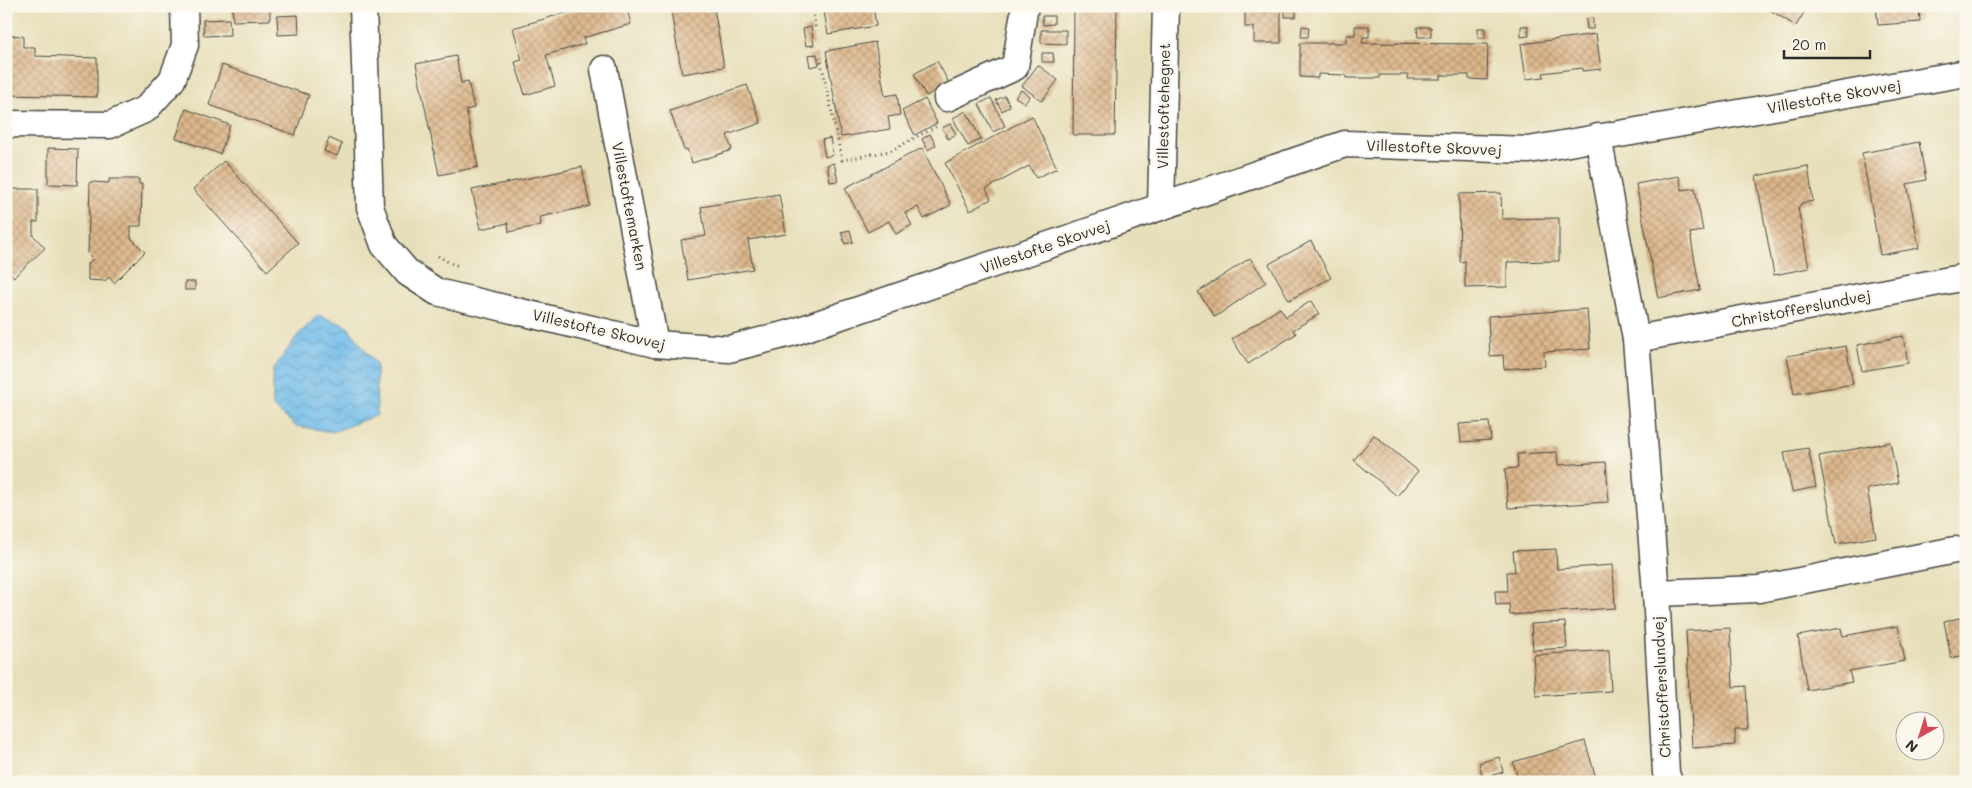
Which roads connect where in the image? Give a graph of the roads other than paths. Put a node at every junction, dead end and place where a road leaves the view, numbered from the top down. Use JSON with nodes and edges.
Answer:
{"nodes":[{"id":1,"x":184,"y":6,"type":"edge"},
{"id":2,"x":363,"y":6,"type":"edge"},
{"id":3,"x":1025,"y":6,"type":"edge"},
{"id":4,"x":1166,"y":6,"type":"edge"},
{"id":5,"x":604,"y":69,"type":"dead end"},
{"id":6,"x":1966,"y":72,"type":"edge"},
{"id":7,"x":947,"y":98,"type":"road end"},
{"id":8,"x":6,"y":124,"type":"edge"},
{"id":9,"x":1598,"y":137,"type":"junction"},
{"id":10,"x":1161,"y":207,"type":"junction"},
{"id":11,"x":1966,"y":278,"type":"edge"},
{"id":12,"x":1636,"y":339,"type":"junction"},
{"id":13,"x":655,"y":344,"type":"junction"},
{"id":14,"x":1955,"y":550,"type":"dead end"},
{"id":15,"x":1656,"y":593,"type":"junction"},
{"id":16,"x":1669,"y":782,"type":"edge"}],
"edges":[{"from":1,"to":8,"type":"street"},
{"from":2,"to":13,"type":"street","name":"Villestofte Skovvej"},
{"from":3,"to":7,"type":"street"},
{"from":4,"to":10,"type":"street","name":"Villestoftehegnet"},
{"from":5,"to":13,"type":"street","name":"Villestoftemarken"},
{"from":6,"to":9,"type":"street","name":"Villestofte Skovvej"},
{"from":9,"to":10,"type":"street","name":"Villestofte Skovvej"},
{"from":9,"to":12,"type":"street","name":"Christofferslundvej"},
{"from":10,"to":13,"type":"street","name":"Villestofte Skovvej"},
{"from":11,"to":12,"type":"street","name":"Christofferslundvej"},
{"from":12,"to":15,"type":"street","name":"Christofferslundvej"},
{"from":14,"to":15,"type":"street"},
{"from":15,"to":16,"type":"street","name":"Christofferslundvej"}]}
